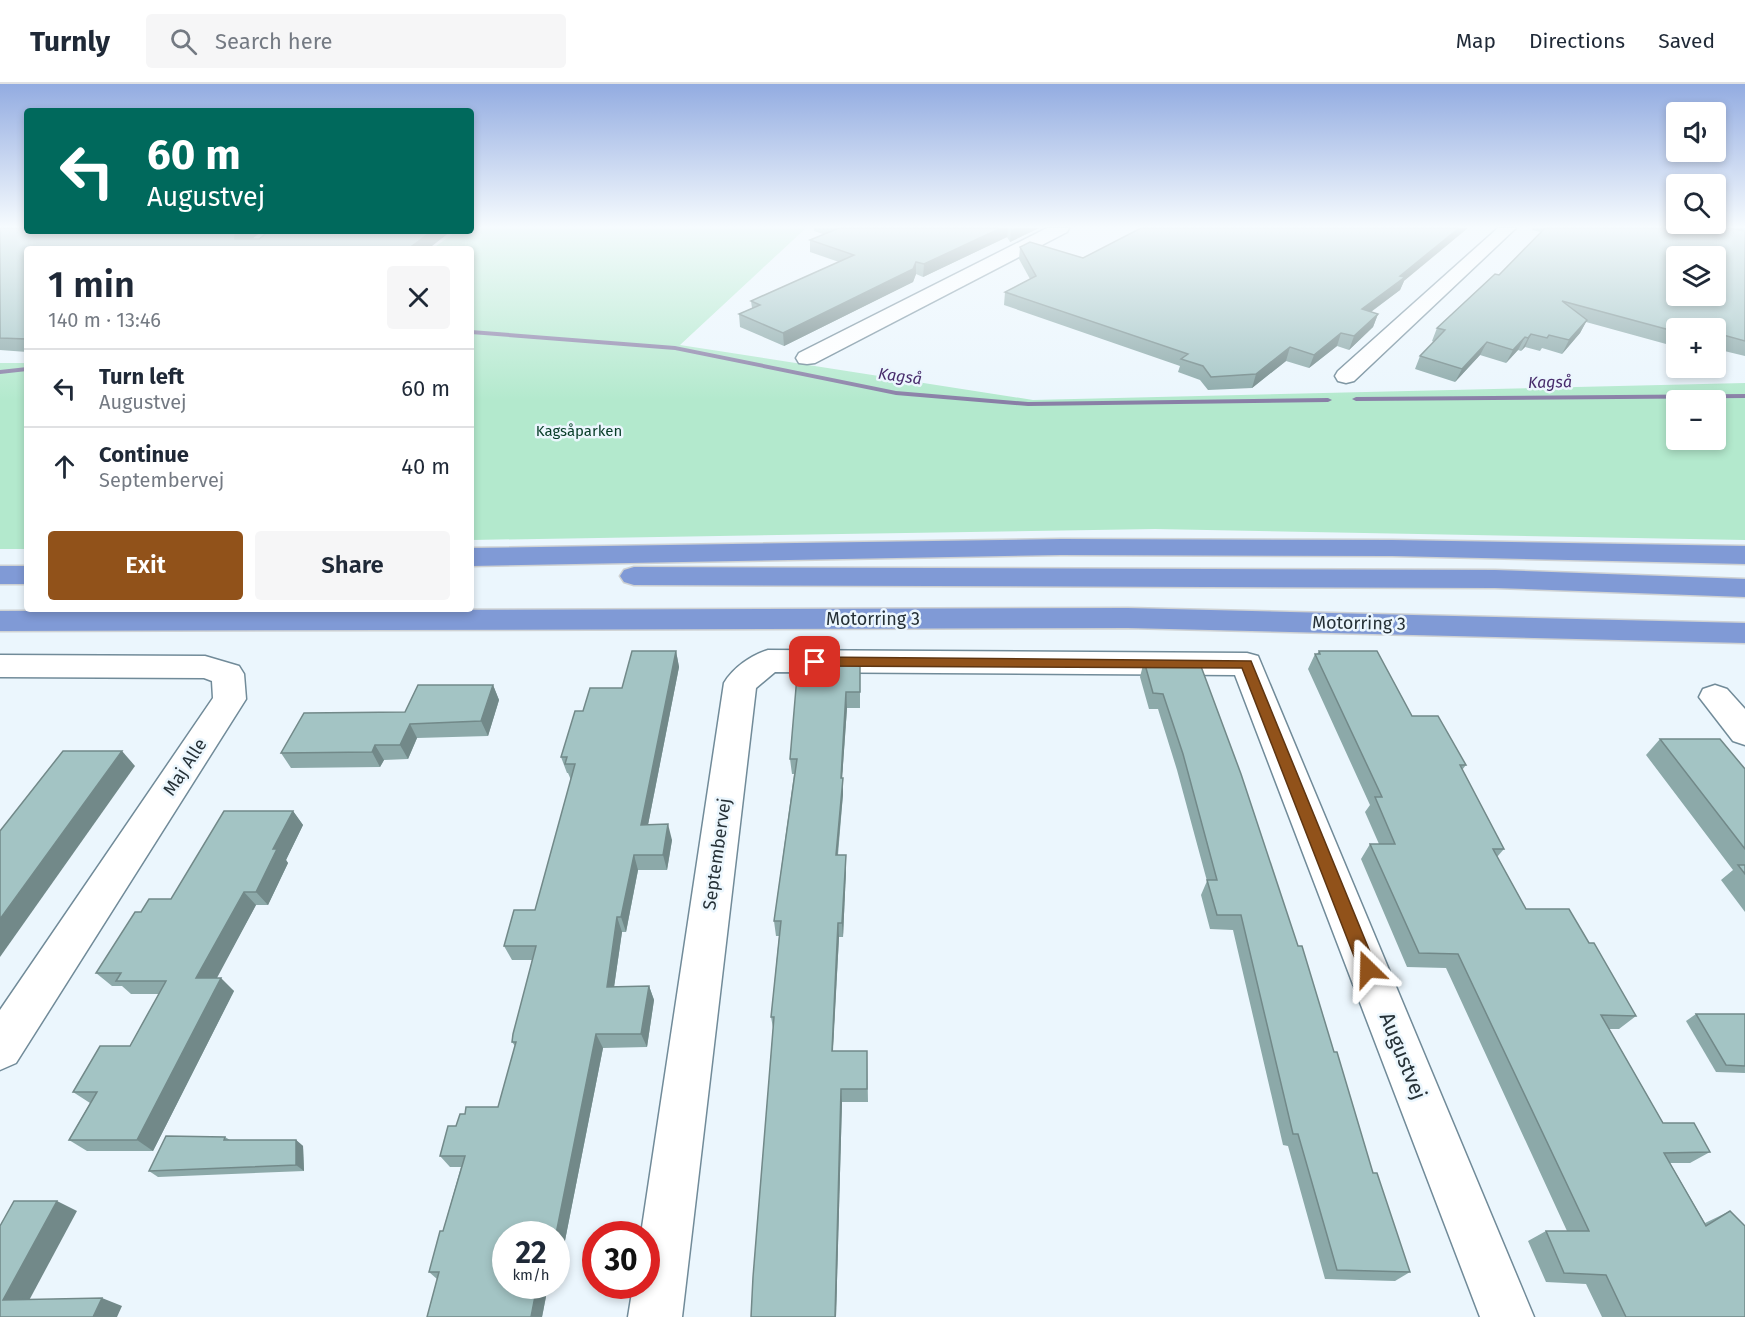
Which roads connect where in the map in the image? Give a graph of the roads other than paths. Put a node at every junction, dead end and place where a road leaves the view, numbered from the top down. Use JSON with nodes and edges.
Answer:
{"nodes":[{"id":1,"x":949,"y":286,"type":"edge"},
{"id":2,"x":1445,"y":286,"type":"edge"},
{"id":3,"x":807,"y":358,"type":"dead end"},
{"id":4,"x":1346,"y":376,"type":"dead end"},
{"id":5,"x":1745,"y":555,"type":"edge"},
{"id":6,"x":474,"y":557,"type":"edge"},
{"id":7,"x":0,"y":575,"type":"edge"},
{"id":8,"x":24,"y":575,"type":"edge"},
{"id":9,"x":474,"y":575,"type":"edge"},
{"id":10,"x":1745,"y":588,"type":"edge"},
{"id":11,"x":0,"y":621,"type":"edge"},
{"id":12,"x":1745,"y":633,"type":"edge"},
{"id":13,"x":1027,"y":663,"type":"joint"},
{"id":14,"x":0,"y":666,"type":"edge"},
{"id":15,"x":1715,"y":697,"type":"dead end"},
{"id":16,"x":1745,"y":732,"type":"edge"},
{"id":17,"x":0,"y":1048,"type":"edge"},
{"id":18,"x":655,"y":1317,"type":"edge"},
{"id":19,"x":1507,"y":1317,"type":"edge"}],
"edges":[{"from":1,"to":3,"type":"street"},
{"from":2,"to":4,"type":"street"},
{"from":5,"to":6,"type":"highway"},
{"from":7,"to":8,"type":"highway"},
{"from":9,"to":10,"type":"highway"},
{"from":11,"to":12,"type":"highway","name":"Motorring 3"},
{"from":13,"to":18,"type":"street","name":"Septembervej"},
{"from":13,"to":19,"type":"street","name":"Augustvej"},
{"from":14,"to":17,"type":"street","name":"Maj Alle"},
{"from":15,"to":16,"type":"street"}]}
